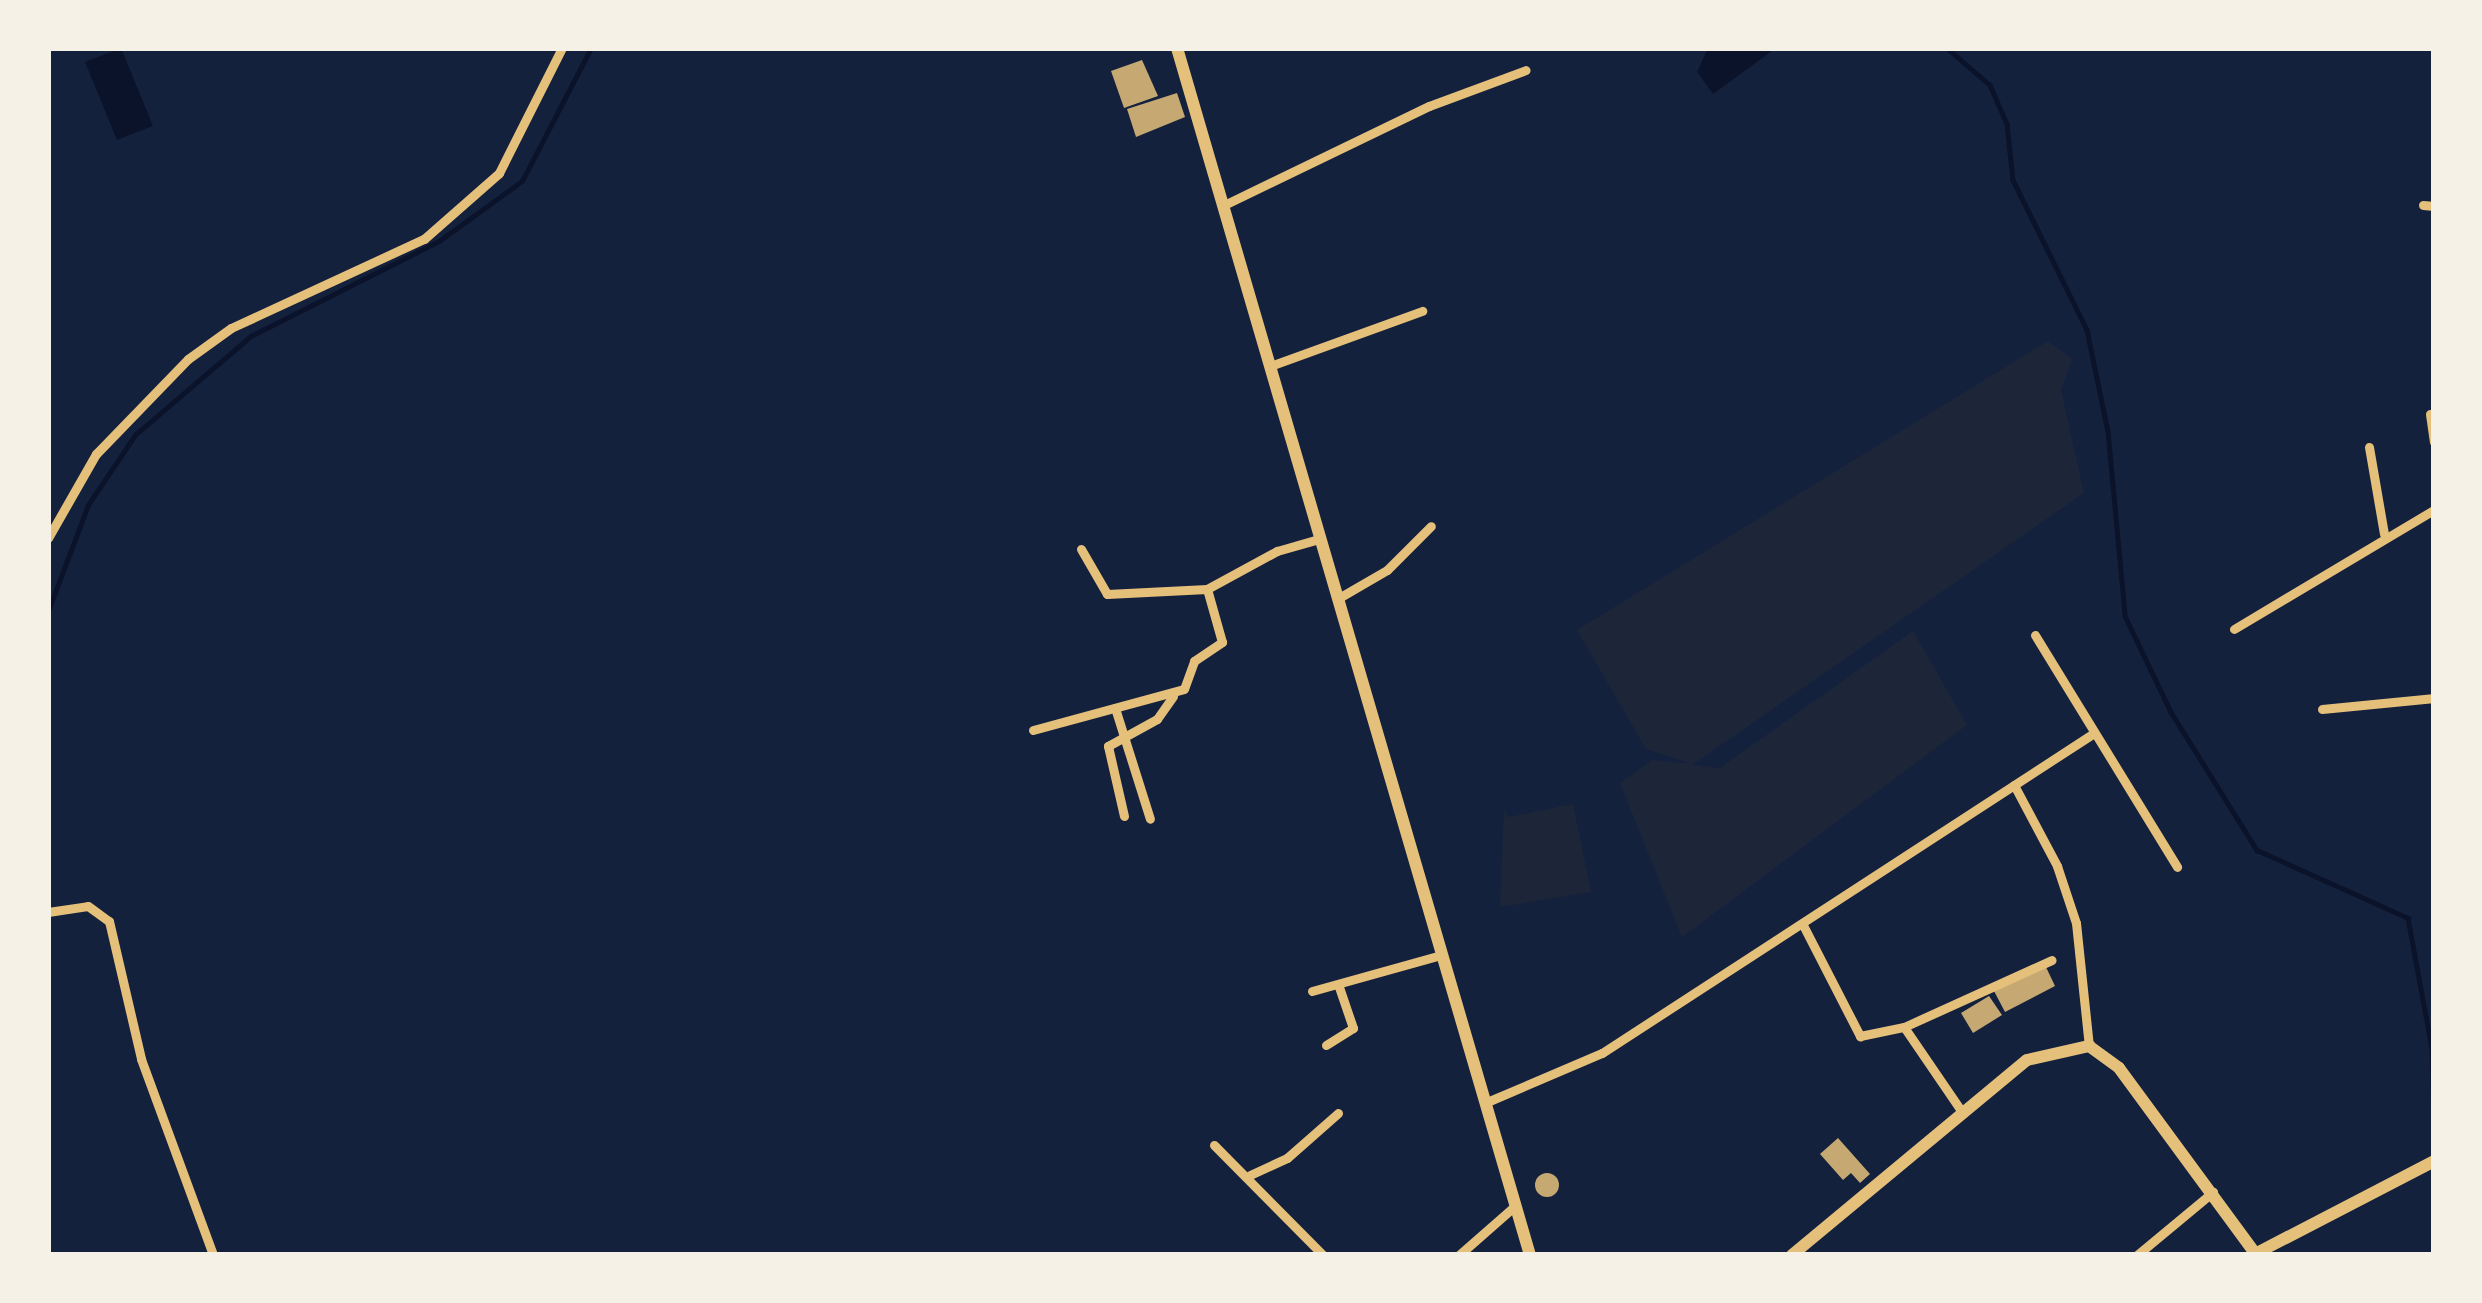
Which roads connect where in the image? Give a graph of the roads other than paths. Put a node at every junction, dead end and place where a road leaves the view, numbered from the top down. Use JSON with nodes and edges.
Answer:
{"nodes":[{"id":1,"x":562,"y":48,"type":"edge"},
{"id":2,"x":1177,"y":48,"type":"edge"},
{"id":3,"x":1526,"y":70,"type":"dead end"},
{"id":4,"x":1222,"y":206,"type":"junction"},
{"id":5,"x":1422,"y":311,"type":"dead end"},
{"id":6,"x":1270,"y":366,"type":"junction"},
{"id":7,"x":2430,"y":414,"type":"dead end"},
{"id":8,"x":2434,"y":442,"type":"edge"},
{"id":9,"x":2369,"y":447,"type":"dead end"},
{"id":10,"x":2434,"y":510,"type":"edge"},
{"id":11,"x":1431,"y":526,"type":"dead end"},
{"id":12,"x":2384,"y":534,"type":"junction"},
{"id":13,"x":48,"y":538,"type":"edge"},
{"id":14,"x":1319,"y":539,"type":"junction"},
{"id":15,"x":1081,"y":549,"type":"dead end"},
{"id":16,"x":1207,"y":589,"type":"junction"},
{"id":17,"x":1336,"y":599,"type":"junction"},
{"id":18,"x":2234,"y":629,"type":"dead end"},
{"id":19,"x":2035,"y":635,"type":"dead end"},
{"id":20,"x":1173,"y":696,"type":"junction"},
{"id":21,"x":2434,"y":698,"type":"edge"},
{"id":22,"x":1114,"y":708,"type":"junction"},
{"id":23,"x":2322,"y":709,"type":"dead end"},
{"id":24,"x":1033,"y":730,"type":"dead end"},
{"id":25,"x":2091,"y":735,"type":"junction"},
{"id":26,"x":1124,"y":738,"type":"junction"},
{"id":27,"x":2014,"y":785,"type":"junction"},
{"id":28,"x":1124,"y":816,"type":"dead end"},
{"id":29,"x":1150,"y":819,"type":"dead end"},
{"id":30,"x":2177,"y":867,"type":"dead end"},
{"id":31,"x":48,"y":912,"type":"edge"},
{"id":32,"x":1804,"y":927,"type":"junction"},
{"id":33,"x":1441,"y":955,"type":"junction"},
{"id":34,"x":2052,"y":960,"type":"dead end"},
{"id":35,"x":1338,"y":984,"type":"junction"},
{"id":36,"x":1312,"y":992,"type":"dead end"},
{"id":37,"x":1904,"y":1027,"type":"junction"},
{"id":38,"x":1327,"y":1045,"type":"dead end"},
{"id":39,"x":2089,"y":1046,"type":"junction"},
{"id":40,"x":1486,"y":1102,"type":"junction"},
{"id":41,"x":1962,"y":1112,"type":"junction"},
{"id":42,"x":1338,"y":1113,"type":"dead end"},
{"id":43,"x":1214,"y":1145,"type":"dead end"},
{"id":44,"x":2434,"y":1160,"type":"edge"},
{"id":45,"x":1250,"y":1175,"type":"junction"},
{"id":46,"x":2213,"y":1192,"type":"junction"},
{"id":47,"x":1516,"y":1205,"type":"junction"},
{"id":48,"x":1316,"y":1253,"type":"edge"},
{"id":49,"x":2254,"y":1254,"type":"edge"},
{"id":50,"x":213,"y":1255,"type":"edge"},
{"id":51,"x":1459,"y":1255,"type":"edge"},
{"id":52,"x":1530,"y":1255,"type":"edge"},
{"id":53,"x":1792,"y":1255,"type":"edge"},
{"id":54,"x":2137,"y":1255,"type":"edge"}],
"edges":[{"from":1,"to":13,"type":"street"},
{"from":2,"to":4,"type":"main road"},
{"from":3,"to":4,"type":"street"},
{"from":4,"to":6,"type":"main road"},
{"from":5,"to":6,"type":"street"},
{"from":6,"to":14,"type":"main road"},
{"from":7,"to":8,"type":"street"},
{"from":9,"to":12,"type":"street"},
{"from":10,"to":12,"type":"street"},
{"from":11,"to":17,"type":"street"},
{"from":12,"to":18,"type":"street"},
{"from":14,"to":16,"type":"street"},
{"from":14,"to":17,"type":"main road"},
{"from":15,"to":16,"type":"street"},
{"from":16,"to":20,"type":"street"},
{"from":17,"to":33,"type":"main road"},
{"from":19,"to":25,"type":"street"},
{"from":20,"to":22,"type":"street"},
{"from":20,"to":26,"type":"street"},
{"from":21,"to":23,"type":"street"},
{"from":22,"to":24,"type":"street"},
{"from":22,"to":26,"type":"street"},
{"from":25,"to":27,"type":"street"},
{"from":25,"to":30,"type":"street"},
{"from":26,"to":28,"type":"street"},
{"from":26,"to":29,"type":"street"},
{"from":27,"to":32,"type":"street"},
{"from":27,"to":39,"type":"street"},
{"from":31,"to":50,"type":"street"},
{"from":32,"to":37,"type":"street"},
{"from":32,"to":40,"type":"street"},
{"from":33,"to":35,"type":"street"},
{"from":33,"to":40,"type":"main road"},
{"from":34,"to":37,"type":"street"},
{"from":35,"to":36,"type":"street"},
{"from":35,"to":38,"type":"street"},
{"from":37,"to":41,"type":"street"},
{"from":39,"to":41,"type":"main road"},
{"from":39,"to":46,"type":"main road"},
{"from":40,"to":47,"type":"main road"},
{"from":41,"to":53,"type":"main road"},
{"from":42,"to":45,"type":"street"},
{"from":43,"to":45,"type":"street"},
{"from":44,"to":49,"type":"main road"},
{"from":45,"to":48,"type":"street"},
{"from":46,"to":49,"type":"main road"},
{"from":46,"to":54,"type":"street"},
{"from":47,"to":51,"type":"street"},
{"from":47,"to":52,"type":"main road"}]}
